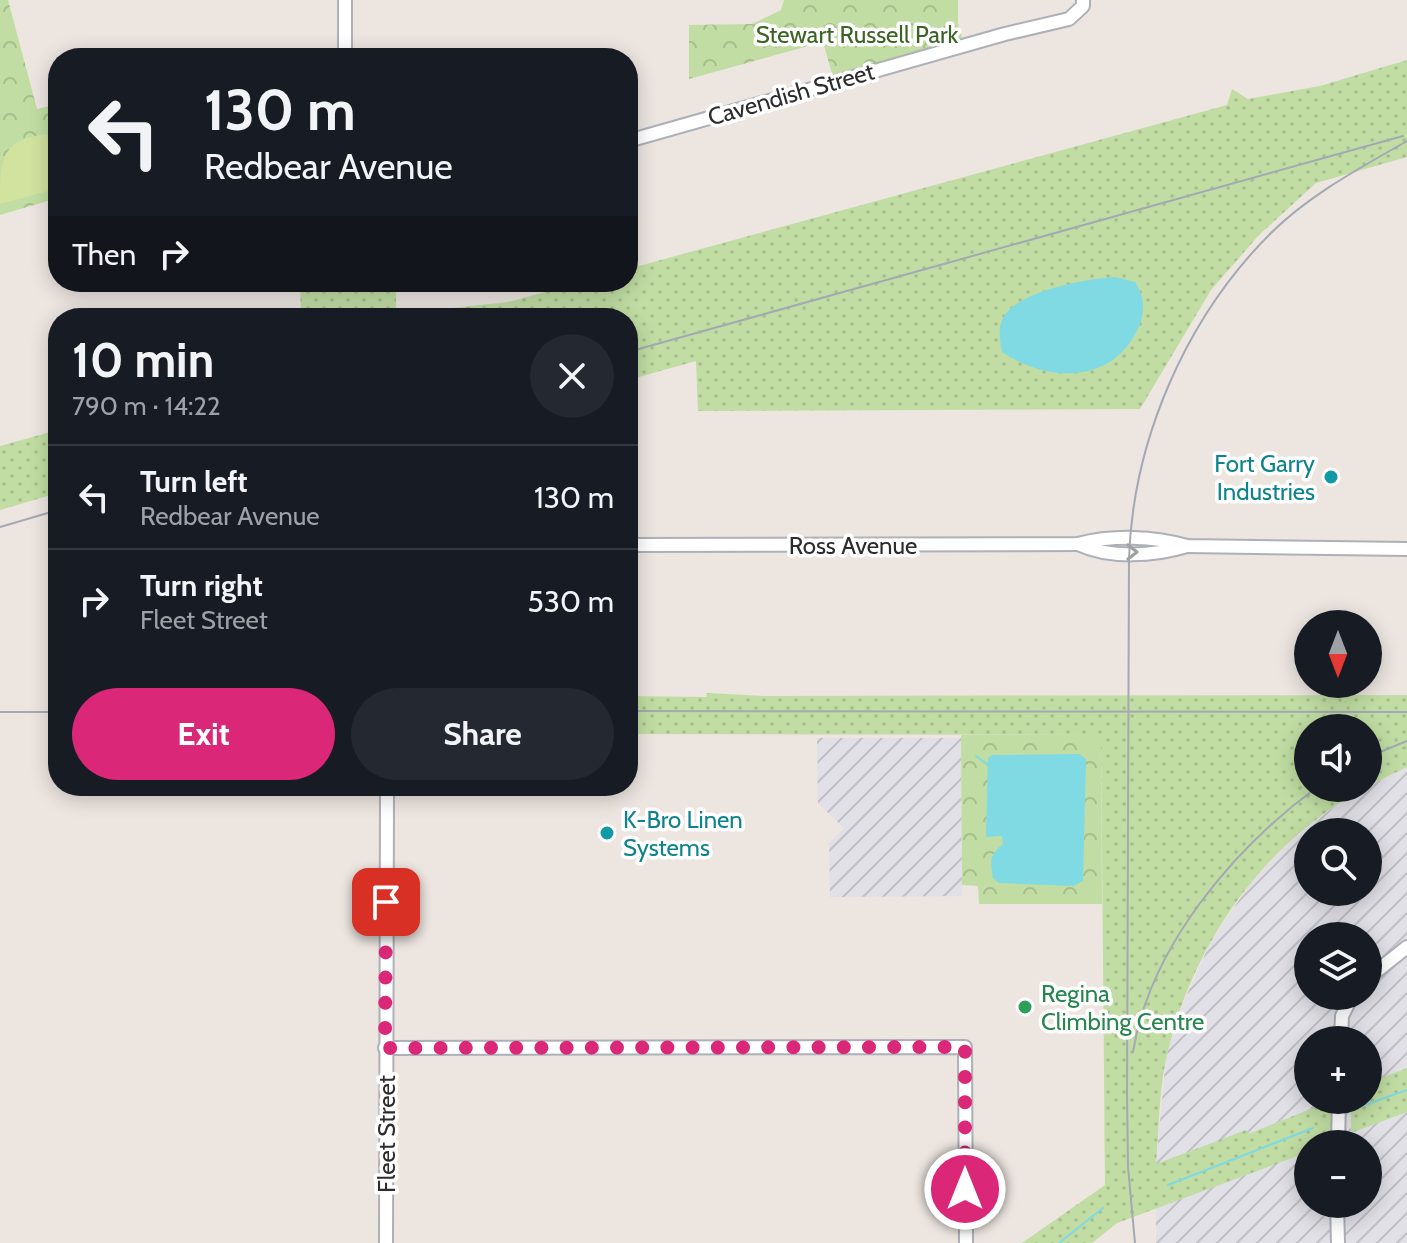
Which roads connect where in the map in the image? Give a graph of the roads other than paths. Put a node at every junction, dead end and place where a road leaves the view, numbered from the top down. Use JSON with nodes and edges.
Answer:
{"nodes":[{"id":1,"x":345,"y":0,"type":"edge"},
{"id":2,"x":1083,"y":0,"type":"edge"},
{"id":3,"x":345,"y":48,"type":"edge"},
{"id":4,"x":638,"y":138,"type":"edge"},
{"id":5,"x":638,"y":545,"type":"edge"},
{"id":6,"x":1407,"y":549,"type":"edge"},
{"id":7,"x":387,"y":796,"type":"edge"},
{"id":8,"x":1407,"y":947,"type":"edge"},
{"id":9,"x":1382,"y":967,"type":"edge"},
{"id":10,"x":385,"y":1048,"type":"junction"},
{"id":11,"x":1337,"y":1218,"type":"edge"},
{"id":12,"x":386,"y":1243,"type":"edge"},
{"id":13,"x":966,"y":1243,"type":"edge"},
{"id":14,"x":1338,"y":1243,"type":"edge"}],
"edges":[{"from":1,"to":3,"type":"street"},
{"from":2,"to":4,"type":"street","name":"Cavendish Street"},
{"from":5,"to":6,"type":"street","name":"Ross Avenue"},
{"from":7,"to":10,"type":"street","name":"Fleet Street"},
{"from":8,"to":9,"type":"street"},
{"from":10,"to":12,"type":"street","name":"Fleet Street"},
{"from":10,"to":13,"type":"street"},
{"from":11,"to":14,"type":"street"}]}
